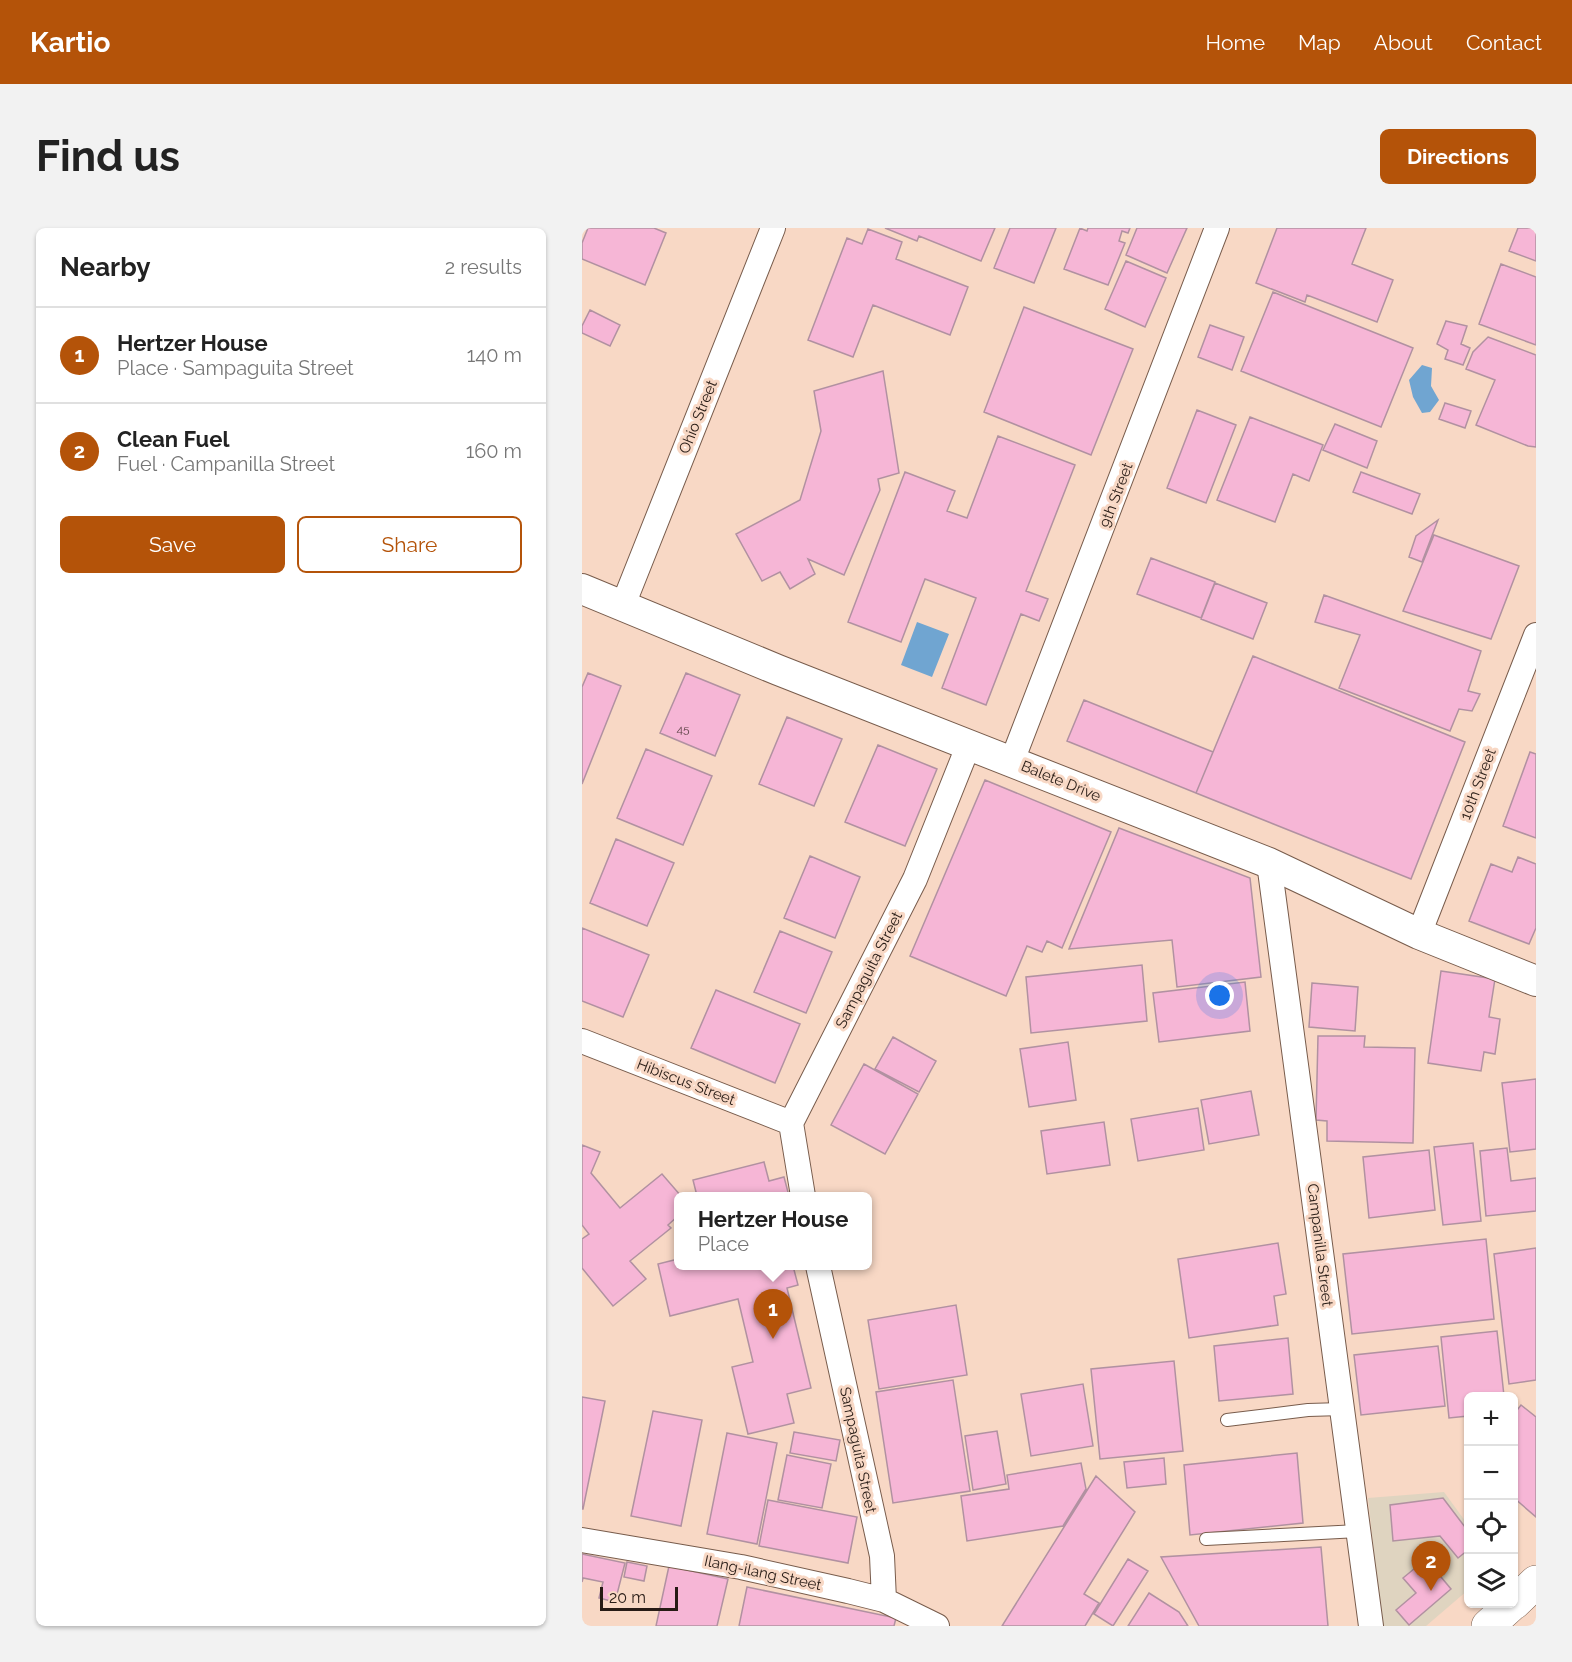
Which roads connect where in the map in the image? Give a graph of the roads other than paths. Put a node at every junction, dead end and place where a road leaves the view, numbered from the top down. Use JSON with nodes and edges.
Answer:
{"nodes":[{"id":1,"x":773,"y":228,"type":"edge"},
{"id":2,"x":1217,"y":228,"type":"edge"},
{"id":3,"x":582,"y":589,"type":"edge"},
{"id":4,"x":622,"y":605,"type":"junction"},
{"id":5,"x":1536,"y":635,"type":"edge"},
{"id":6,"x":969,"y":744,"type":"junction"},
{"id":7,"x":1012,"y":761,"type":"junction"},
{"id":8,"x":1269,"y":863,"type":"junction"},
{"id":9,"x":1419,"y":934,"type":"junction"},
{"id":10,"x":1536,"y":981,"type":"edge"},
{"id":11,"x":582,"y":1041,"type":"edge"},
{"id":12,"x":791,"y":1122,"type":"junction"},
{"id":13,"x":802,"y":1192,"type":"edge"},
{"id":14,"x":819,"y":1270,"type":"edge"},
{"id":15,"x":1342,"y":1409,"type":"junction"},
{"id":16,"x":1227,"y":1420,"type":"dead end"},
{"id":17,"x":1358,"y":1531,"type":"junction"},
{"id":18,"x":1206,"y":1539,"type":"dead end"},
{"id":19,"x":582,"y":1540,"type":"edge"},
{"id":20,"x":1536,"y":1582,"type":"edge"},
{"id":21,"x":884,"y":1600,"type":"junction"},
{"id":22,"x":1504,"y":1615,"type":"edge"},
{"id":23,"x":937,"y":1626,"type":"edge"},
{"id":24,"x":1371,"y":1626,"type":"edge"}],
"edges":[{"from":1,"to":4,"type":"street","name":"Ohio Street"},
{"from":2,"to":7,"type":"street","name":"9th Street"},
{"from":3,"to":4,"type":"street","name":"Balete Drive"},
{"from":4,"to":6,"type":"street","name":"Balete Drive"},
{"from":5,"to":9,"type":"street","name":"10th Street"},
{"from":6,"to":7,"type":"street","name":"Balete Drive"},
{"from":6,"to":12,"type":"street","name":"Sampaguita Street"},
{"from":7,"to":8,"type":"street","name":"Balete Drive"},
{"from":8,"to":9,"type":"street","name":"Balete Drive"},
{"from":8,"to":15,"type":"street","name":"Campanilla Street"},
{"from":9,"to":10,"type":"street","name":"Balete Drive"},
{"from":11,"to":12,"type":"street","name":"Hibiscus Street"},
{"from":12,"to":13,"type":"street"},
{"from":14,"to":21,"type":"street","name":"Sampaguita Street"},
{"from":15,"to":16,"type":"lane"},
{"from":15,"to":17,"type":"street","name":"Campanilla Street"},
{"from":17,"to":18,"type":"lane"},
{"from":17,"to":24,"type":"street","name":"Campanilla Street"},
{"from":19,"to":21,"type":"street","name":"Ilang-ilang Street"},
{"from":20,"to":22,"type":"main road"},
{"from":21,"to":23,"type":"street","name":"Ilang-ilang Street"}]}
